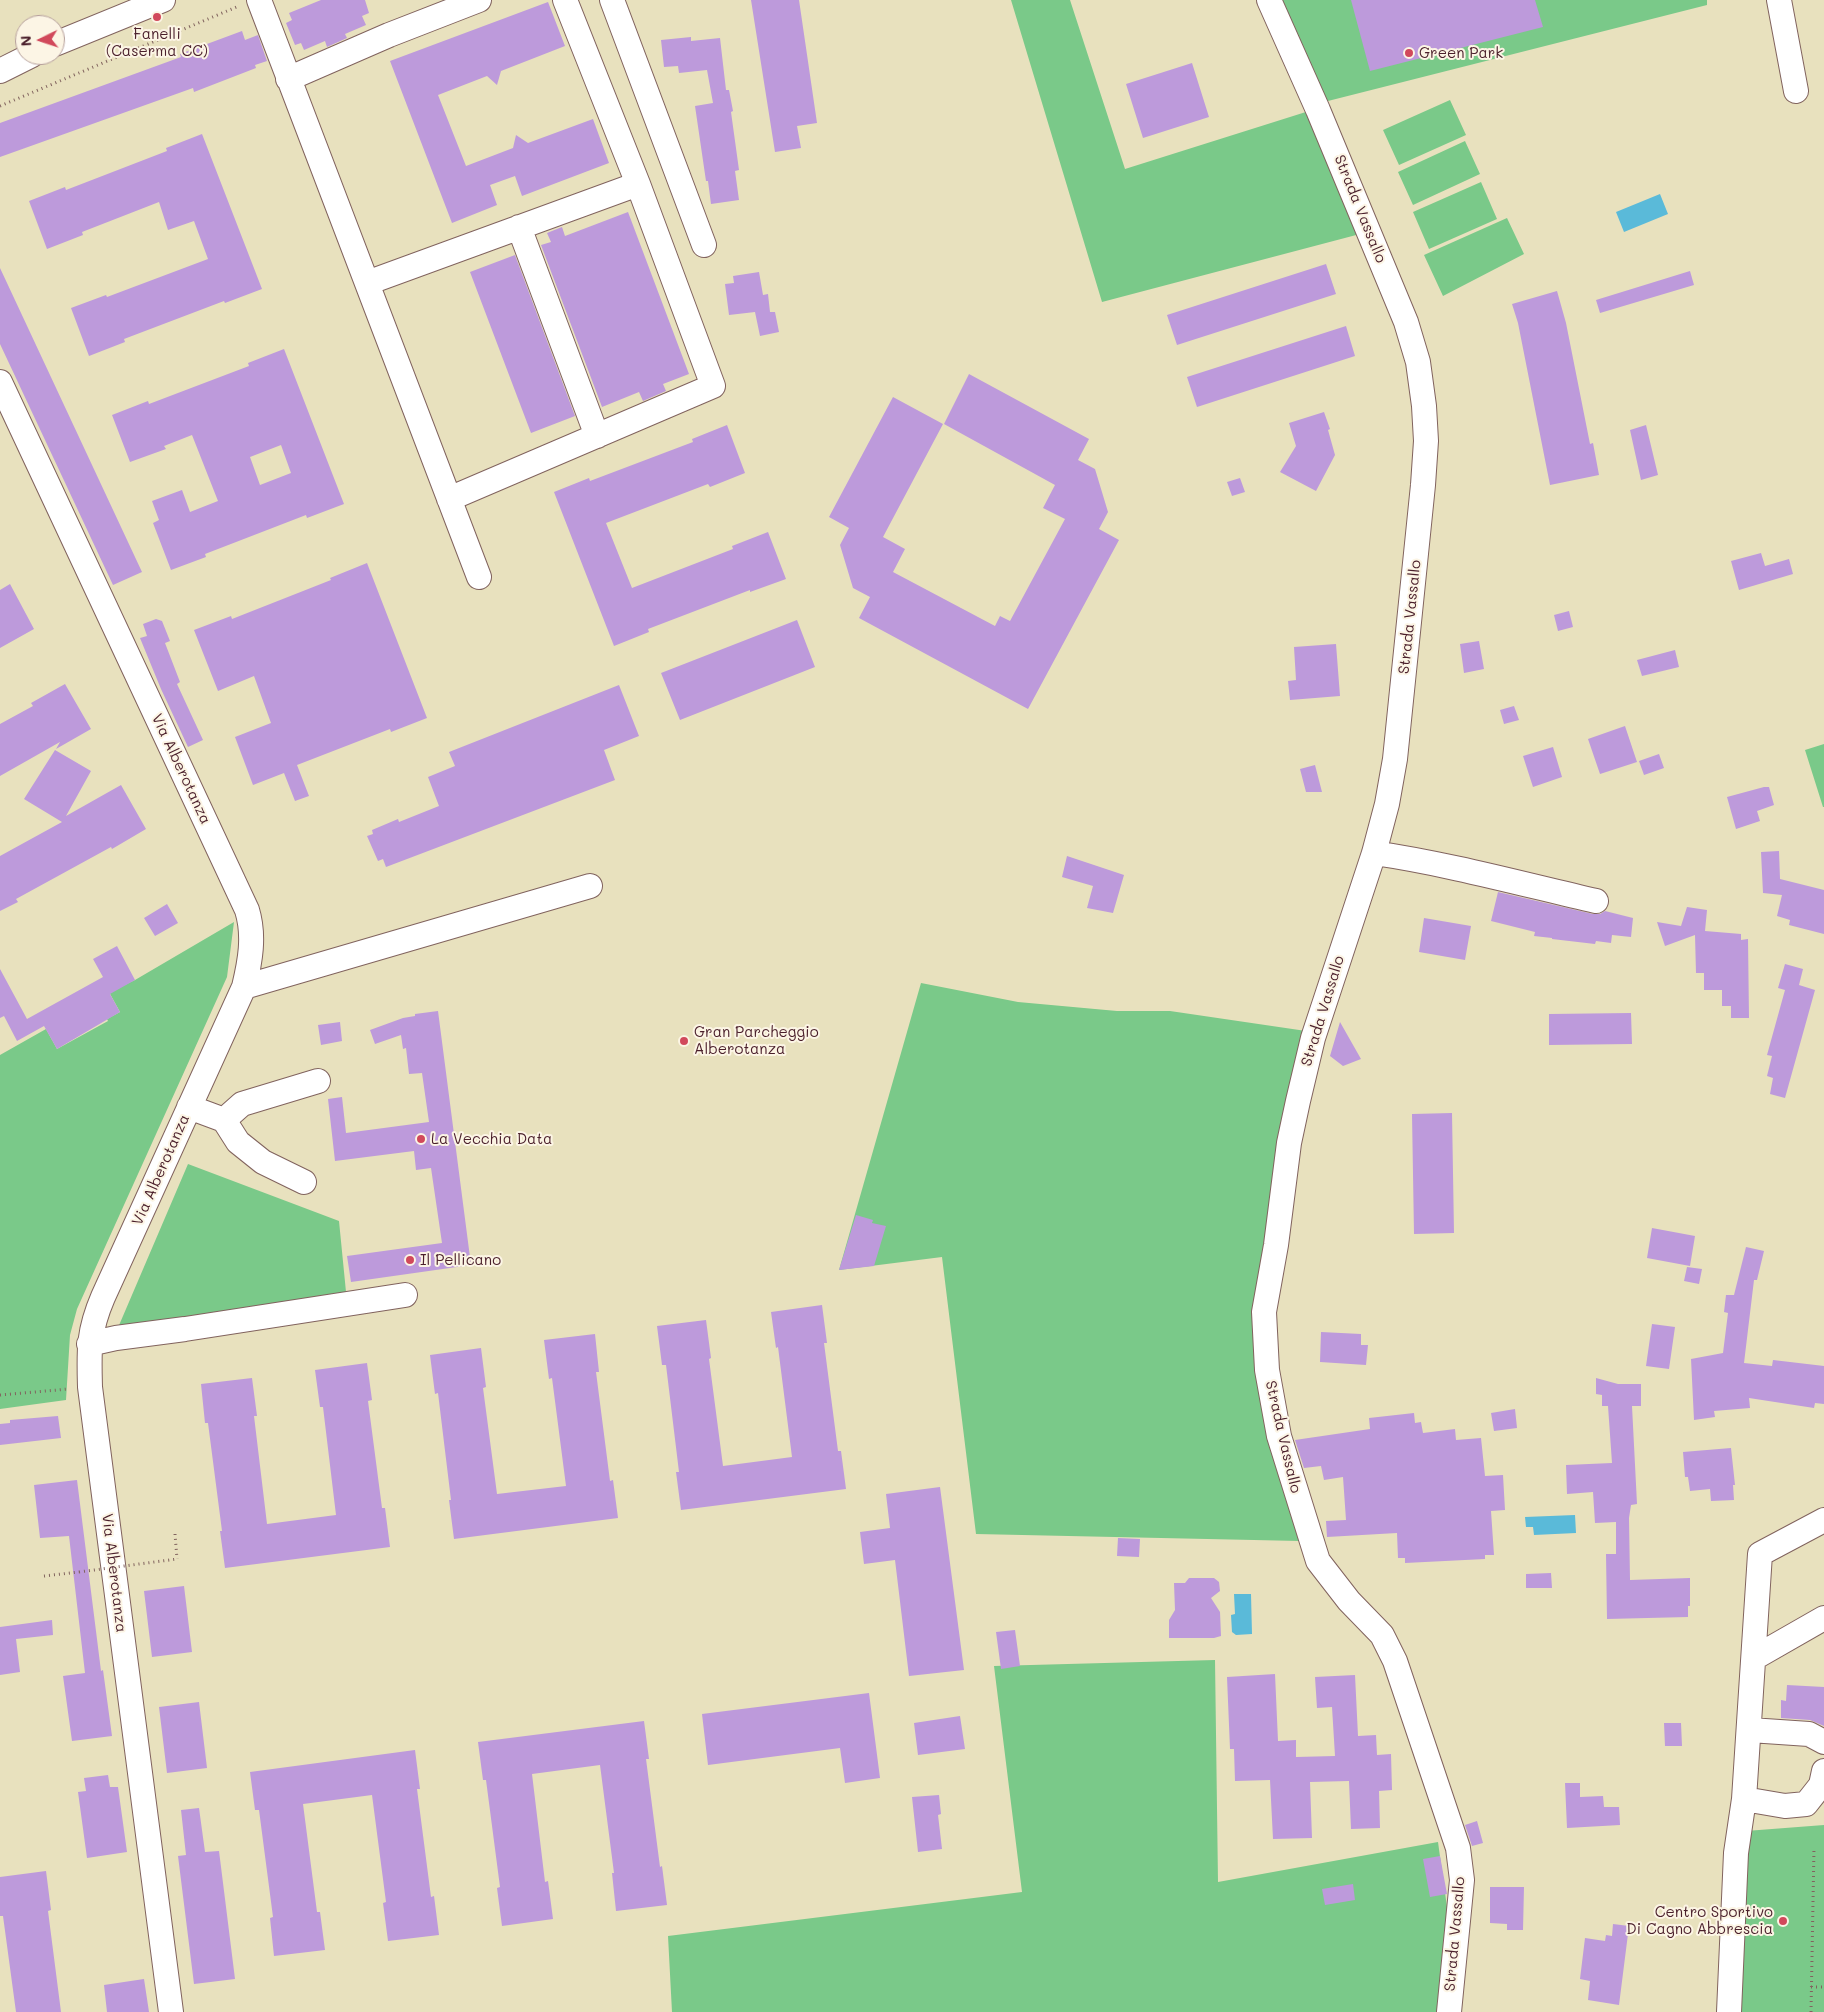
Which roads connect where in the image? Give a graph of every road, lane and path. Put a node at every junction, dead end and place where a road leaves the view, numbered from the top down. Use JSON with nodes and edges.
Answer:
{"nodes":[{"id":1,"x":163,"y":0,"type":"edge"},
{"id":2,"x":479,"y":0,"type":"edge"},
{"id":3,"x":565,"y":0,"type":"edge"},
{"id":4,"x":612,"y":0,"type":"edge"},
{"id":5,"x":1269,"y":0,"type":"edge"},
{"id":6,"x":1779,"y":0,"type":"edge"},
{"id":7,"x":251,"y":2,"type":"edge"},
{"id":8,"x":65,"y":40,"type":"edge"},
{"id":9,"x":15,"y":64,"type":"edge"},
{"id":10,"x":0,"y":71,"type":"edge"},
{"id":11,"x":288,"y":79,"type":"junction"},
{"id":12,"x":1796,"y":91,"type":"dead end"},
{"id":13,"x":0,"y":106,"type":"edge"},
{"id":14,"x":638,"y":184,"type":"junction"},
{"id":15,"x":519,"y":227,"type":"junction"},
{"id":16,"x":704,"y":245,"type":"dead end"},
{"id":17,"x":366,"y":283,"type":"junction"},
{"id":18,"x":0,"y":382,"type":"edge"},
{"id":19,"x":597,"y":436,"type":"junction"},
{"id":20,"x":449,"y":499,"type":"junction"},
{"id":21,"x":479,"y":577,"type":"dead end"},
{"id":22,"x":1374,"y":853,"type":"junction"},
{"id":23,"x":590,"y":886,"type":"dead end"},
{"id":24,"x":1596,"y":901,"type":"dead end"},
{"id":25,"x":244,"y":987,"type":"junction"},
{"id":26,"x":318,"y":1081,"type":"dead end"},
{"id":27,"x":189,"y":1107,"type":"junction"},
{"id":28,"x":224,"y":1120,"type":"junction"},
{"id":29,"x":304,"y":1182,"type":"dead end"},
{"id":30,"x":406,"y":1295,"type":"dead end"},
{"id":31,"x":89,"y":1344,"type":"junction"},
{"id":32,"x":90,"y":1387,"type":"junction"},
{"id":33,"x":0,"y":1395,"type":"edge"},
{"id":34,"x":1824,"y":1520,"type":"edge"},
{"id":35,"x":174,"y":1534,"type":"dead end"},
{"id":36,"x":44,"y":1576,"type":"dead end"},
{"id":37,"x":1824,"y":1618,"type":"edge"},
{"id":38,"x":1754,"y":1658,"type":"junction"},
{"id":39,"x":1750,"y":1730,"type":"junction"},
{"id":40,"x":1824,"y":1742,"type":"edge"},
{"id":41,"x":1824,"y":1771,"type":"edge"},
{"id":42,"x":1744,"y":1799,"type":"junction"},
{"id":43,"x":1814,"y":1847,"type":"dead end"},
{"id":44,"x":1824,"y":1987,"type":"edge"},
{"id":45,"x":1811,"y":1988,"type":"junction"},
{"id":46,"x":171,"y":2012,"type":"edge"},
{"id":47,"x":1449,"y":2012,"type":"edge"},
{"id":48,"x":1729,"y":2012,"type":"edge"},
{"id":49,"x":1811,"y":2012,"type":"edge"}],
"edges":[{"from":1,"to":8,"type":"street"},
{"from":2,"to":11,"type":"street"},
{"from":3,"to":14,"type":"street"},
{"from":4,"to":16,"type":"street"},
{"from":5,"to":22,"type":"street","name":"Strada Vassallo"},
{"from":6,"to":12,"type":"street"},
{"from":7,"to":11,"type":"street"},
{"from":7,"to":13,"type":"path"},
{"from":9,"to":10,"type":"street"},
{"from":11,"to":17,"type":"street"},
{"from":14,"to":15,"type":"street"},
{"from":14,"to":19,"type":"street"},
{"from":15,"to":17,"type":"street"},
{"from":15,"to":19,"type":"street"},
{"from":17,"to":20,"type":"street"},
{"from":18,"to":25,"type":"street","name":"Via Alberotanza"},
{"from":19,"to":20,"type":"street"},
{"from":20,"to":21,"type":"street"},
{"from":22,"to":24,"type":"street"},
{"from":22,"to":47,"type":"street","name":"Strada Vassallo"},
{"from":23,"to":25,"type":"street"},
{"from":25,"to":27,"type":"street","name":"Via Alberotanza"},
{"from":26,"to":28,"type":"street"},
{"from":27,"to":28,"type":"street"},
{"from":27,"to":31,"type":"street","name":"Via Alberotanza"},
{"from":28,"to":29,"type":"street"},
{"from":30,"to":31,"type":"street"},
{"from":31,"to":32,"type":"street","name":"Via Alberotanza"},
{"from":32,"to":33,"type":"path"},
{"from":32,"to":46,"type":"street","name":"Via Alberotanza"},
{"from":34,"to":38,"type":"street"},
{"from":35,"to":36,"type":"path","bridge":true},
{"from":37,"to":38,"type":"street"},
{"from":38,"to":39,"type":"street"},
{"from":39,"to":40,"type":"street"},
{"from":39,"to":42,"type":"street"},
{"from":41,"to":42,"type":"street"},
{"from":42,"to":48,"type":"street"},
{"from":43,"to":45,"type":"path"},
{"from":44,"to":45,"type":"path"},
{"from":45,"to":49,"type":"path"}]}
